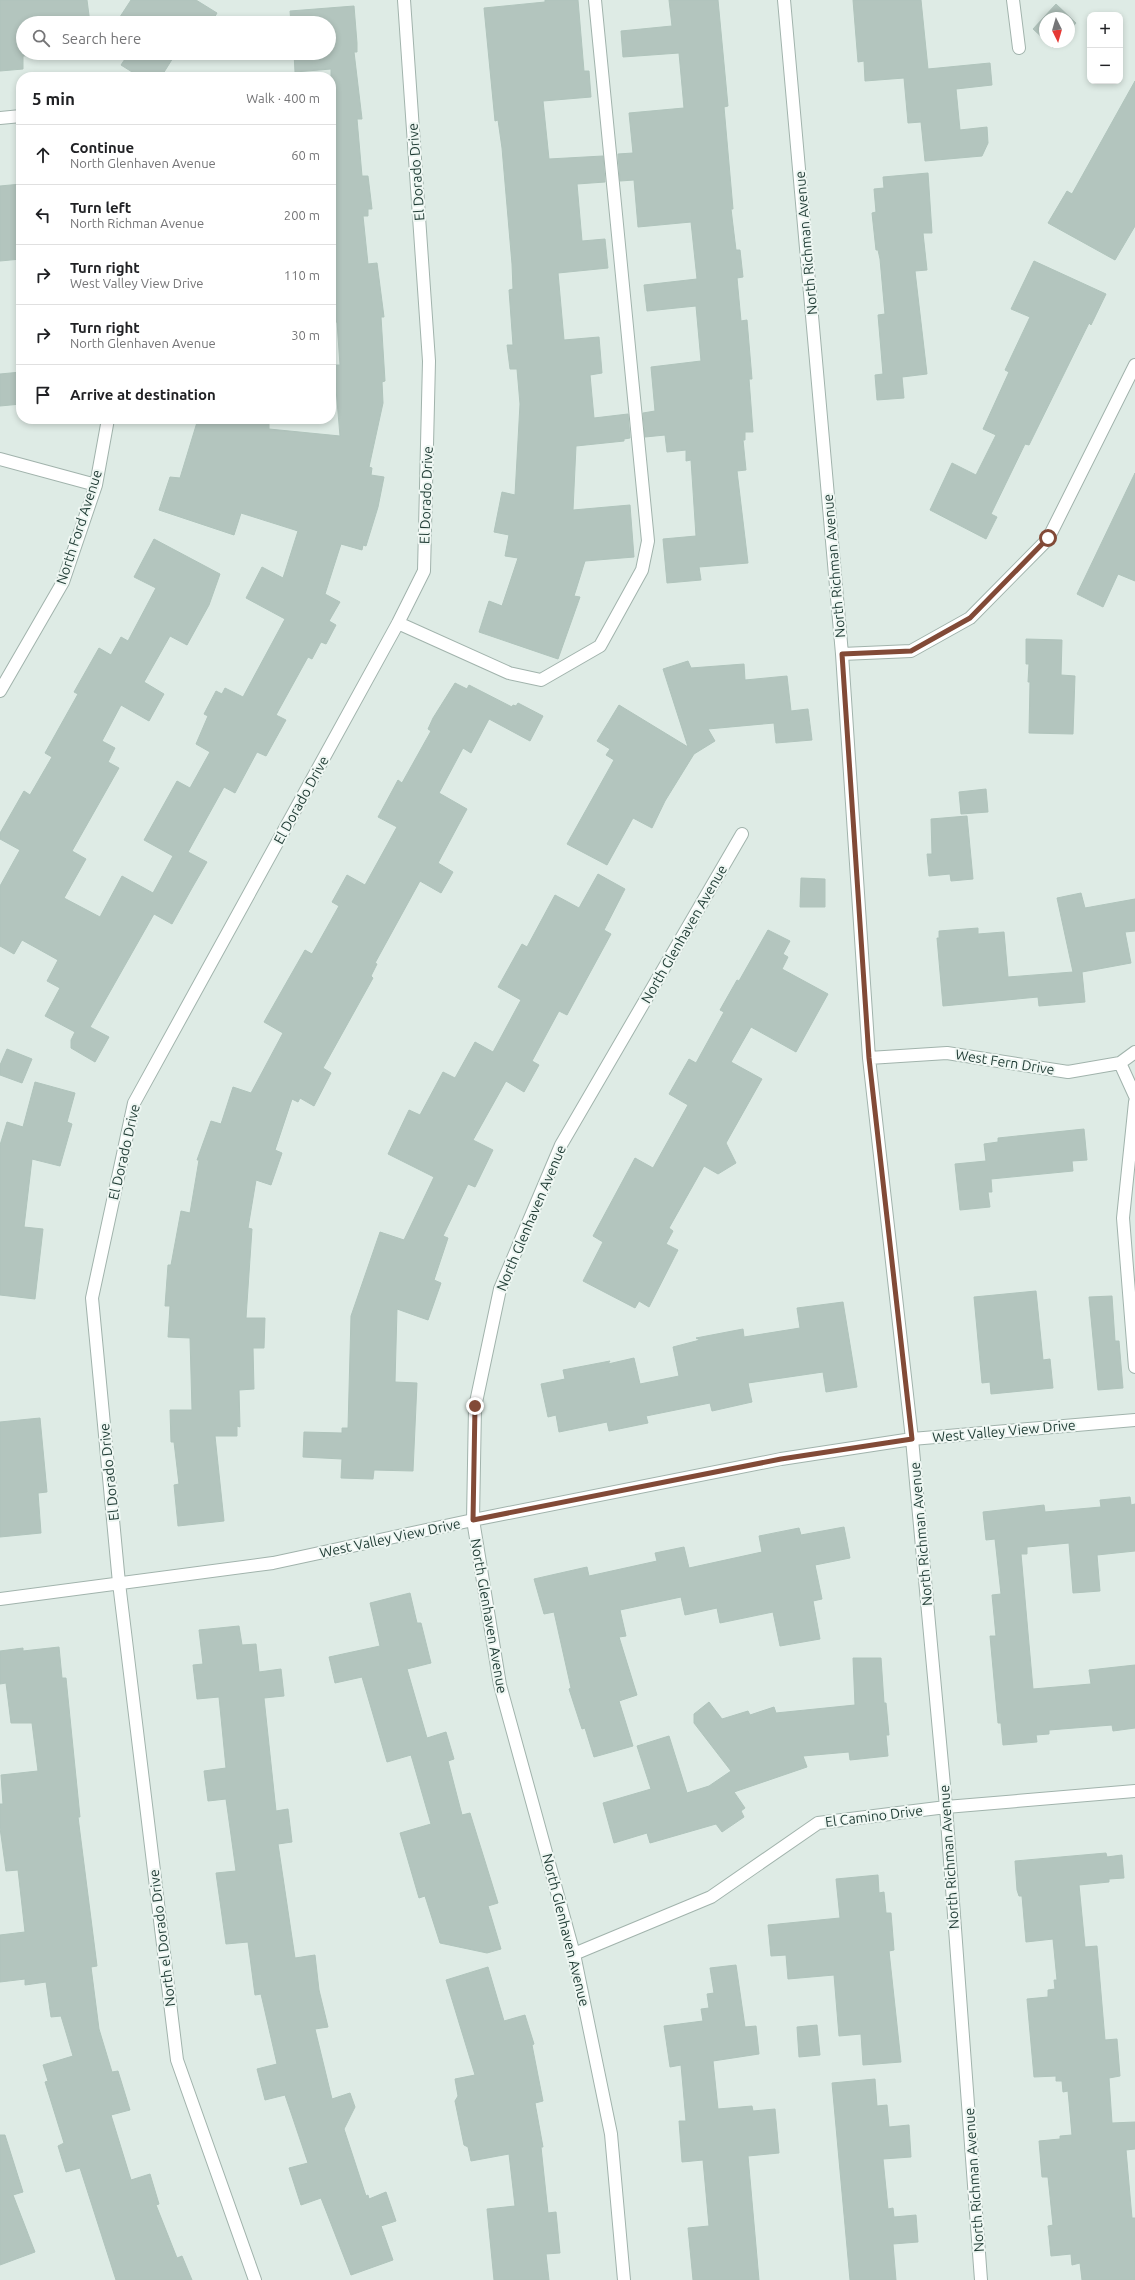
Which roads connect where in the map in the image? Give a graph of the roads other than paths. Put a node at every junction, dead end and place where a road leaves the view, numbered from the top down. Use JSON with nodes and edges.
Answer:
{"nodes":[{"id":1,"x":404,"y":0,"type":"edge"},
{"id":2,"x":595,"y":0,"type":"edge"},
{"id":3,"x":784,"y":0,"type":"edge"},
{"id":4,"x":1013,"y":0,"type":"edge"},
{"id":5,"x":1019,"y":48,"type":"dead end"},
{"id":6,"x":16,"y":116,"type":"edge"},
{"id":7,"x":0,"y":118,"type":"edge"},
{"id":8,"x":1135,"y":365,"type":"edge"},
{"id":9,"x":107,"y":424,"type":"edge"},
{"id":10,"x":0,"y":459,"type":"edge"},
{"id":11,"x":96,"y":485,"type":"junction"},
{"id":12,"x":398,"y":623,"type":"junction"},
{"id":13,"x":842,"y":654,"type":"junction"},
{"id":14,"x":0,"y":691,"type":"edge"},
{"id":15,"x":742,"y":834,"type":"dead end"},
{"id":16,"x":1135,"y":1052,"type":"edge"},
{"id":17,"x":869,"y":1058,"type":"junction"},
{"id":18,"x":1120,"y":1063,"type":"junction"},
{"id":19,"x":1135,"y":1096,"type":"edge"},
{"id":20,"x":1135,"y":1102,"type":"edge"},
{"id":21,"x":1135,"y":1367,"type":"edge"},
{"id":22,"x":1135,"y":1420,"type":"edge"},
{"id":23,"x":912,"y":1439,"type":"junction"},
{"id":24,"x":473,"y":1520,"type":"junction"},
{"id":25,"x":120,"y":1583,"type":"junction"},
{"id":26,"x":0,"y":1599,"type":"edge"},
{"id":27,"x":1135,"y":1791,"type":"edge"},
{"id":28,"x":946,"y":1807,"type":"junction"},
{"id":29,"x":574,"y":1954,"type":"junction"},
{"id":30,"x":255,"y":2280,"type":"edge"},
{"id":31,"x":624,"y":2280,"type":"edge"},
{"id":32,"x":981,"y":2280,"type":"edge"}],
"edges":[{"from":1,"to":12,"type":"street","name":"El Dorado Drive"},
{"from":2,"to":12,"type":"street"},
{"from":3,"to":13,"type":"street","name":"North Richman Avenue"},
{"from":4,"to":5,"type":"street"},
{"from":6,"to":7,"type":"street"},
{"from":8,"to":13,"type":"street"},
{"from":9,"to":11,"type":"street","name":"North Ford Avenue"},
{"from":10,"to":11,"type":"street"},
{"from":11,"to":14,"type":"street","name":"North Ford Avenue"},
{"from":12,"to":25,"type":"street","name":"El Dorado Drive"},
{"from":13,"to":17,"type":"street","name":"North Richman Avenue"},
{"from":15,"to":24,"type":"street","name":"North Glenhaven Avenue"},
{"from":16,"to":18,"type":"street","name":"West Fern Drive"},
{"from":17,"to":18,"type":"street","name":"West Fern Drive"},
{"from":17,"to":23,"type":"street","name":"North Richman Avenue"},
{"from":18,"to":19,"type":"street"},
{"from":20,"to":21,"type":"street"},
{"from":22,"to":23,"type":"street","name":"West Valley View Drive"},
{"from":23,"to":24,"type":"street","name":"West Valley View Drive"},
{"from":23,"to":28,"type":"street","name":"North Richman Avenue"},
{"from":24,"to":25,"type":"street","name":"West Valley View Drive"},
{"from":24,"to":29,"type":"street","name":"North Glenhaven Avenue"},
{"from":25,"to":26,"type":"street","name":"West Valley View Drive"},
{"from":25,"to":30,"type":"street","name":"North el Dorado Drive"},
{"from":27,"to":28,"type":"street","name":"El Camino Drive"},
{"from":28,"to":29,"type":"street","name":"El Camino Drive"},
{"from":28,"to":32,"type":"street","name":"North Richman Avenue"},
{"from":29,"to":31,"type":"street","name":"North Glenhaven Avenue"}]}
